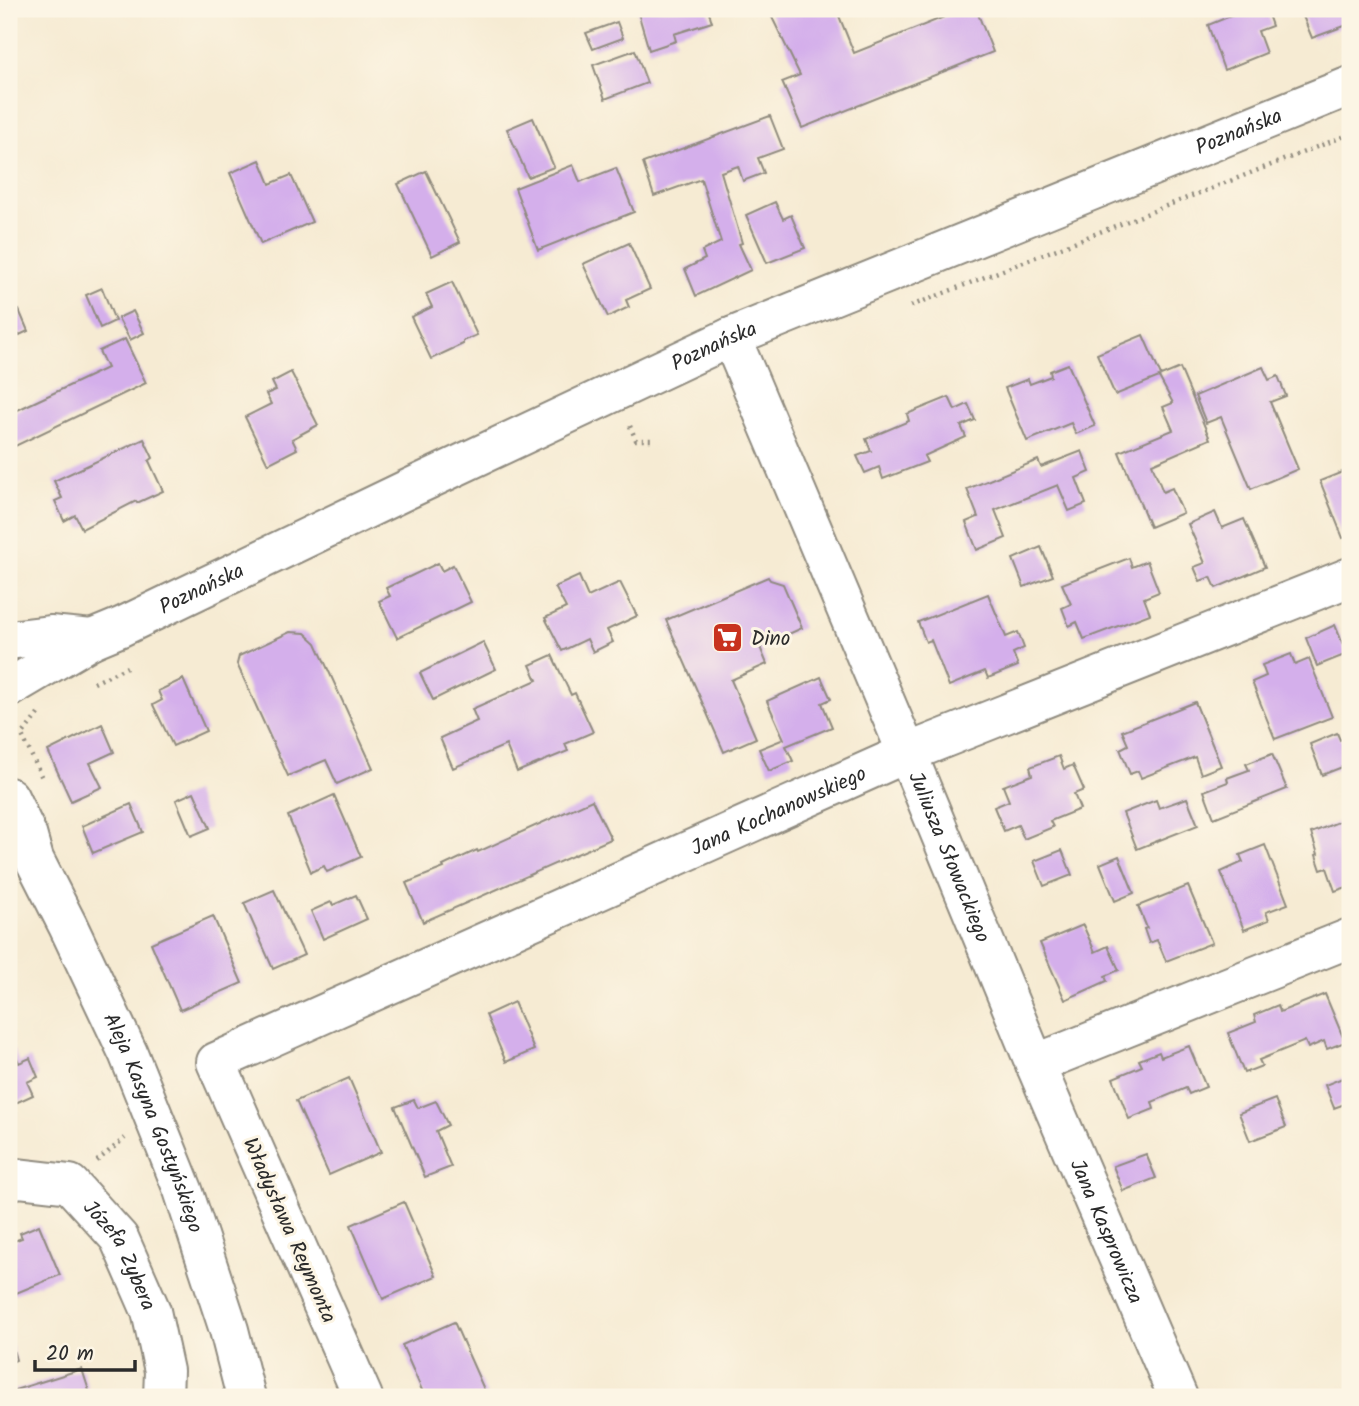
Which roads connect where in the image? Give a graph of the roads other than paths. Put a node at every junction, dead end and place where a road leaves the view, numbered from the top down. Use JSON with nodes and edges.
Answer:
{"nodes":[{"id":1,"x":1350,"y":86,"type":"edge"},
{"id":2,"x":731,"y":337,"type":"junction"},
{"id":3,"x":1350,"y":577,"type":"edge"},
{"id":4,"x":92,"y":639,"type":"junction"},
{"id":5,"x":9,"y":640,"type":"edge"},
{"id":6,"x":9,"y":688,"type":"edge"},
{"id":7,"x":907,"y":753,"type":"junction"},
{"id":8,"x":9,"y":797,"type":"edge"},
{"id":9,"x":22,"y":851,"type":"edge"},
{"id":10,"x":1350,"y":938,"type":"edge"},
{"id":11,"x":216,"y":1062,"type":"joint"},
{"id":12,"x":1035,"y":1064,"type":"junction"},
{"id":13,"x":9,"y":1181,"type":"edge"},
{"id":14,"x":163,"y":1397,"type":"edge"},
{"id":15,"x":246,"y":1397,"type":"edge"},
{"id":16,"x":363,"y":1397,"type":"edge"},
{"id":17,"x":1178,"y":1397,"type":"edge"}],
"edges":[{"from":1,"to":2,"type":"street","name":"Poznańska"},
{"from":2,"to":4,"type":"street","name":"Poznańska"},
{"from":2,"to":7,"type":"street","name":"Juliusza Słowackiego"},
{"from":3,"to":7,"type":"street","name":"Jana Kochanowskiego"},
{"from":4,"to":5,"type":"street","name":"Poznańska"},
{"from":4,"to":6,"type":"street","name":"Poznańska"},
{"from":7,"to":11,"type":"street","name":"Jana Kochanowskiego"},
{"from":7,"to":12,"type":"street","name":"Juliusza Słowackiego"},
{"from":8,"to":9,"type":"street","name":"Aleja Kasyna Gostyńskiego"},
{"from":9,"to":15,"type":"street","name":"Aleja Kasyna Gostyńskiego"},
{"from":10,"to":12,"type":"street"},
{"from":11,"to":16,"type":"street","name":"Władysława Reymonta"},
{"from":12,"to":17,"type":"street","name":"Jana Kasprowicza"},
{"from":13,"to":14,"type":"street","name":"Józefa Zybera"}]}
